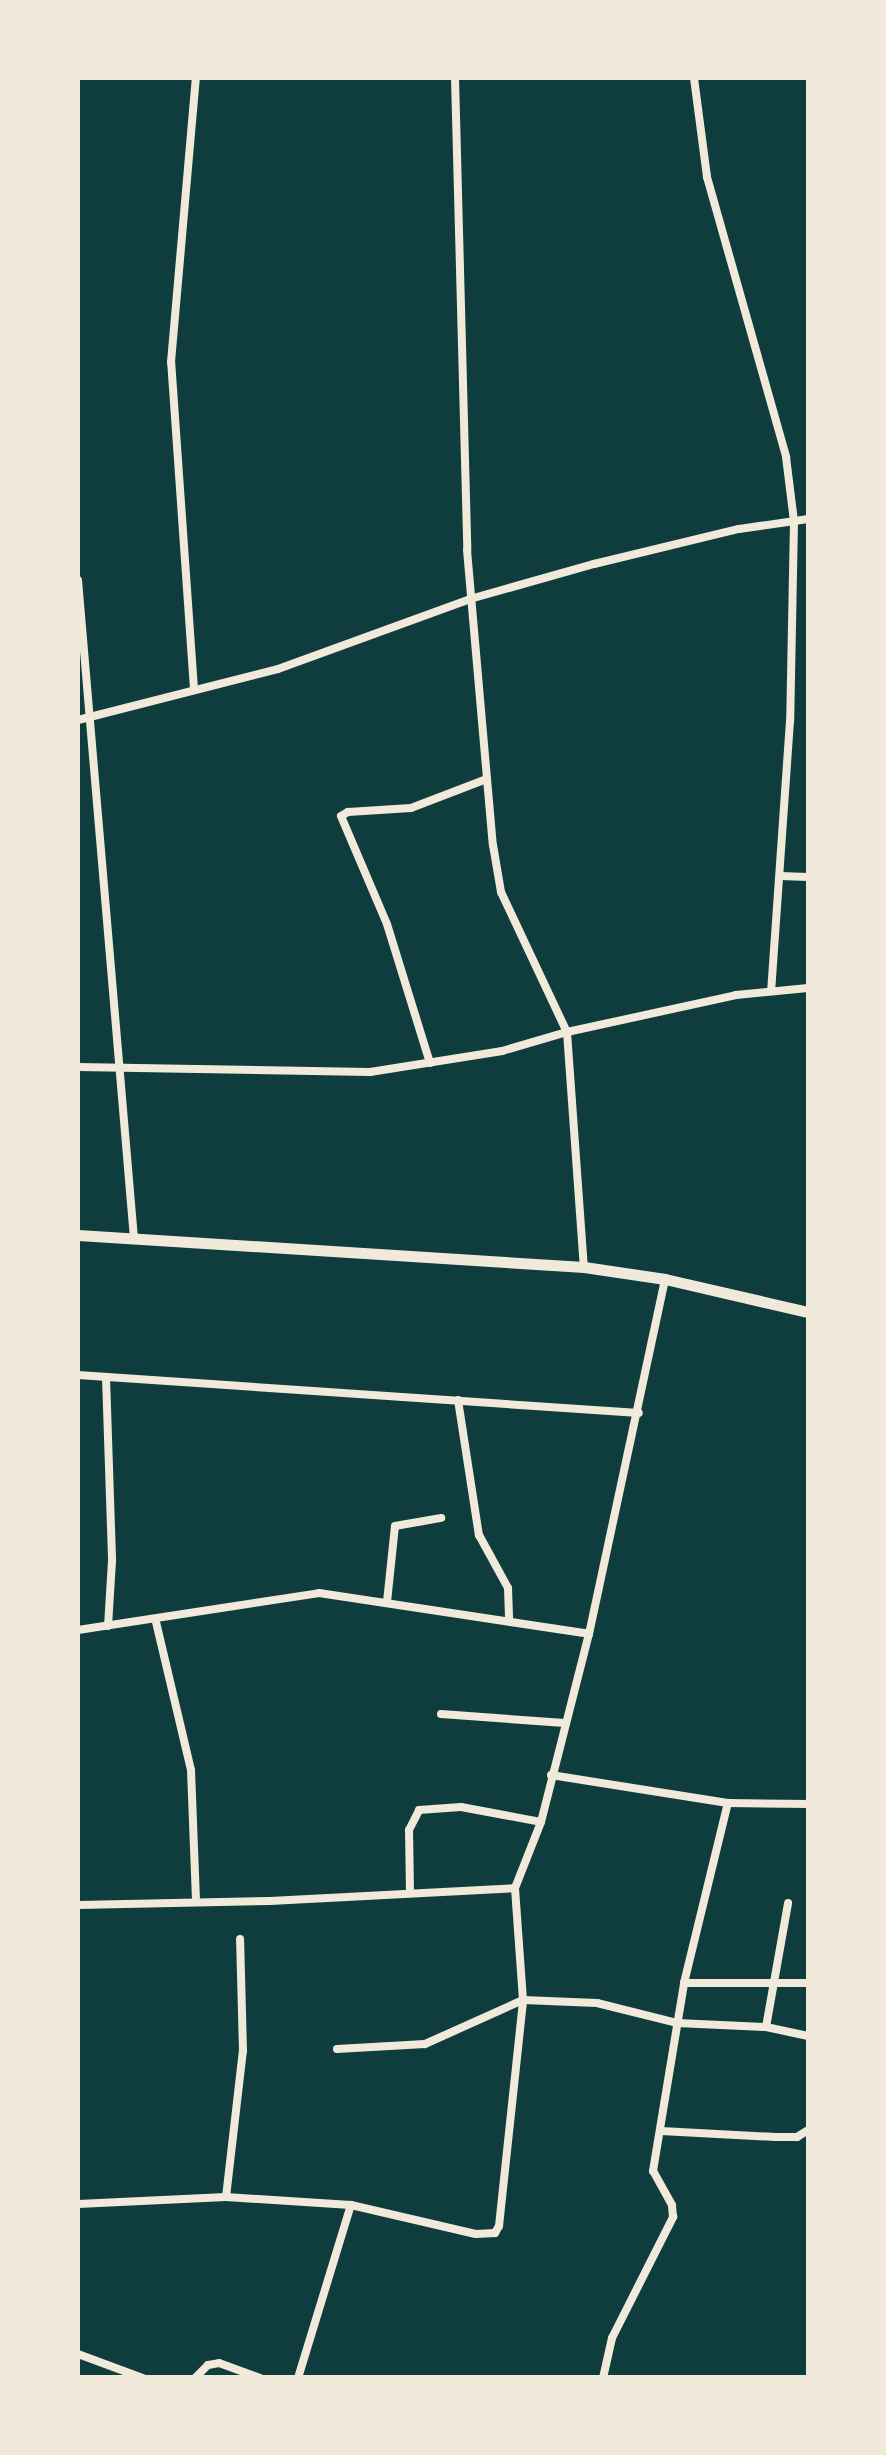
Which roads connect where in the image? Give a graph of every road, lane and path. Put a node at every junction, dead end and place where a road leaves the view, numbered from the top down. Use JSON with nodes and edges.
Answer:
{"nodes":[{"id":1,"x":196,"y":78,"type":"edge"},
{"id":2,"x":455,"y":78,"type":"edge"},
{"id":3,"x":694,"y":78,"type":"edge"},
{"id":4,"x":808,"y":519,"type":"edge"},
{"id":5,"x":794,"y":521,"type":"junction"},
{"id":6,"x":78,"y":580,"type":"edge"},
{"id":7,"x":470,"y":599,"type":"junction"},
{"id":8,"x":194,"y":688,"type":"junction"},
{"id":9,"x":90,"y":718,"type":"junction"},
{"id":10,"x":78,"y":720,"type":"edge"},
{"id":11,"x":487,"y":780,"type":"junction"},
{"id":12,"x":780,"y":876,"type":"junction"},
{"id":13,"x":808,"y":876,"type":"edge"},
{"id":14,"x":808,"y":988,"type":"edge"},
{"id":15,"x":771,"y":990,"type":"junction"},
{"id":16,"x":567,"y":1032,"type":"junction"},
{"id":17,"x":430,"y":1063,"type":"junction"},
{"id":18,"x":78,"y":1067,"type":"edge"},
{"id":19,"x":120,"y":1069,"type":"junction"},
{"id":20,"x":78,"y":1235,"type":"edge"},
{"id":21,"x":134,"y":1238,"type":"junction"},
{"id":22,"x":584,"y":1268,"type":"junction"},
{"id":23,"x":665,"y":1280,"type":"junction"},
{"id":24,"x":808,"y":1312,"type":"edge"},
{"id":25,"x":78,"y":1375,"type":"edge"},
{"id":26,"x":106,"y":1377,"type":"junction"},
{"id":27,"x":458,"y":1400,"type":"junction"},
{"id":28,"x":638,"y":1413,"type":"junction"},
{"id":29,"x":441,"y":1518,"type":"dead end"},
{"id":30,"x":388,"y":1602,"type":"junction"},
{"id":31,"x":508,"y":1619,"type":"junction"},
{"id":32,"x":156,"y":1622,"type":"junction"},
{"id":33,"x":108,"y":1626,"type":"junction"},
{"id":34,"x":78,"y":1630,"type":"edge"},
{"id":35,"x":589,"y":1634,"type":"junction"},
{"id":36,"x":441,"y":1714,"type":"dead end"},
{"id":37,"x":565,"y":1723,"type":"junction"},
{"id":38,"x":552,"y":1776,"type":"junction"},
{"id":39,"x":728,"y":1803,"type":"junction"},
{"id":40,"x":808,"y":1804,"type":"edge"},
{"id":41,"x":542,"y":1822,"type":"junction"},
{"id":42,"x":515,"y":1888,"type":"junction"},
{"id":43,"x":410,"y":1892,"type":"junction"},
{"id":44,"x":196,"y":1900,"type":"junction"},
{"id":45,"x":788,"y":1903,"type":"dead end"},
{"id":46,"x":78,"y":1905,"type":"edge"},
{"id":47,"x":240,"y":1939,"type":"dead end"},
{"id":48,"x":808,"y":1983,"type":"edge"},
{"id":49,"x":684,"y":1984,"type":"junction"},
{"id":50,"x":772,"y":1984,"type":"junction"},
{"id":51,"x":523,"y":2000,"type":"junction"},
{"id":52,"x":677,"y":2023,"type":"junction"},
{"id":53,"x":766,"y":2027,"type":"junction"},
{"id":54,"x":808,"y":2036,"type":"edge"},
{"id":55,"x":337,"y":2049,"type":"dead end"},
{"id":56,"x":808,"y":2130,"type":"edge"},
{"id":57,"x":661,"y":2131,"type":"junction"},
{"id":58,"x":226,"y":2197,"type":"junction"},
{"id":59,"x":78,"y":2204,"type":"edge"},
{"id":60,"x":350,"y":2205,"type":"junction"},
{"id":61,"x":78,"y":2354,"type":"edge"},
{"id":62,"x":143,"y":2378,"type":"edge"},
{"id":63,"x":195,"y":2378,"type":"edge"},
{"id":64,"x":260,"y":2378,"type":"edge"},
{"id":65,"x":298,"y":2378,"type":"edge"},
{"id":66,"x":603,"y":2378,"type":"edge"}],
"edges":[{"from":1,"to":8,"type":"street"},
{"from":2,"to":7,"type":"street"},
{"from":3,"to":5,"type":"street"},
{"from":4,"to":5,"type":"street"},
{"from":5,"to":7,"type":"street"},
{"from":5,"to":12,"type":"street"},
{"from":6,"to":9,"type":"street"},
{"from":7,"to":8,"type":"street"},
{"from":7,"to":11,"type":"street"},
{"from":8,"to":9,"type":"street"},
{"from":9,"to":10,"type":"street"},
{"from":9,"to":19,"type":"street"},
{"from":11,"to":16,"type":"street"},
{"from":11,"to":17,"type":"street"},
{"from":12,"to":13,"type":"street"},
{"from":12,"to":15,"type":"street"},
{"from":14,"to":15,"type":"street"},
{"from":15,"to":16,"type":"street"},
{"from":16,"to":17,"type":"street"},
{"from":16,"to":22,"type":"street"},
{"from":17,"to":19,"type":"street"},
{"from":18,"to":19,"type":"street"},
{"from":19,"to":21,"type":"street"},
{"from":20,"to":21,"type":"main road"},
{"from":21,"to":22,"type":"main road"},
{"from":22,"to":23,"type":"main road"},
{"from":23,"to":24,"type":"main road"},
{"from":23,"to":28,"type":"street"},
{"from":25,"to":26,"type":"street"},
{"from":26,"to":27,"type":"street"},
{"from":26,"to":33,"type":"street"},
{"from":27,"to":28,"type":"street"},
{"from":27,"to":31,"type":"street"},
{"from":28,"to":35,"type":"street"},
{"from":29,"to":30,"type":"street"},
{"from":30,"to":31,"type":"street"},
{"from":30,"to":32,"type":"street"},
{"from":31,"to":35,"type":"street"},
{"from":32,"to":33,"type":"street"},
{"from":32,"to":44,"type":"street"},
{"from":33,"to":34,"type":"street"},
{"from":35,"to":37,"type":"street"},
{"from":36,"to":37,"type":"street"},
{"from":37,"to":38,"type":"street"},
{"from":38,"to":39,"type":"street"},
{"from":38,"to":41,"type":"street"},
{"from":39,"to":40,"type":"street"},
{"from":39,"to":49,"type":"street"},
{"from":41,"to":42,"type":"street"},
{"from":41,"to":43,"type":"street"},
{"from":42,"to":43,"type":"street"},
{"from":42,"to":51,"type":"street"},
{"from":43,"to":44,"type":"street"},
{"from":44,"to":46,"type":"street"},
{"from":45,"to":50,"type":"street"},
{"from":47,"to":58,"type":"street"},
{"from":48,"to":50,"type":"street"},
{"from":49,"to":50,"type":"street"},
{"from":49,"to":52,"type":"street"},
{"from":50,"to":53,"type":"street"},
{"from":51,"to":52,"type":"street"},
{"from":51,"to":55,"type":"street"},
{"from":51,"to":60,"type":"street"},
{"from":52,"to":53,"type":"street"},
{"from":52,"to":57,"type":"street"},
{"from":53,"to":54,"type":"street"},
{"from":56,"to":57,"type":"street"},
{"from":57,"to":66,"type":"street"},
{"from":58,"to":59,"type":"street"},
{"from":58,"to":60,"type":"street"},
{"from":60,"to":65,"type":"street"},
{"from":61,"to":62,"type":"street"},
{"from":63,"to":64,"type":"street"}]}
